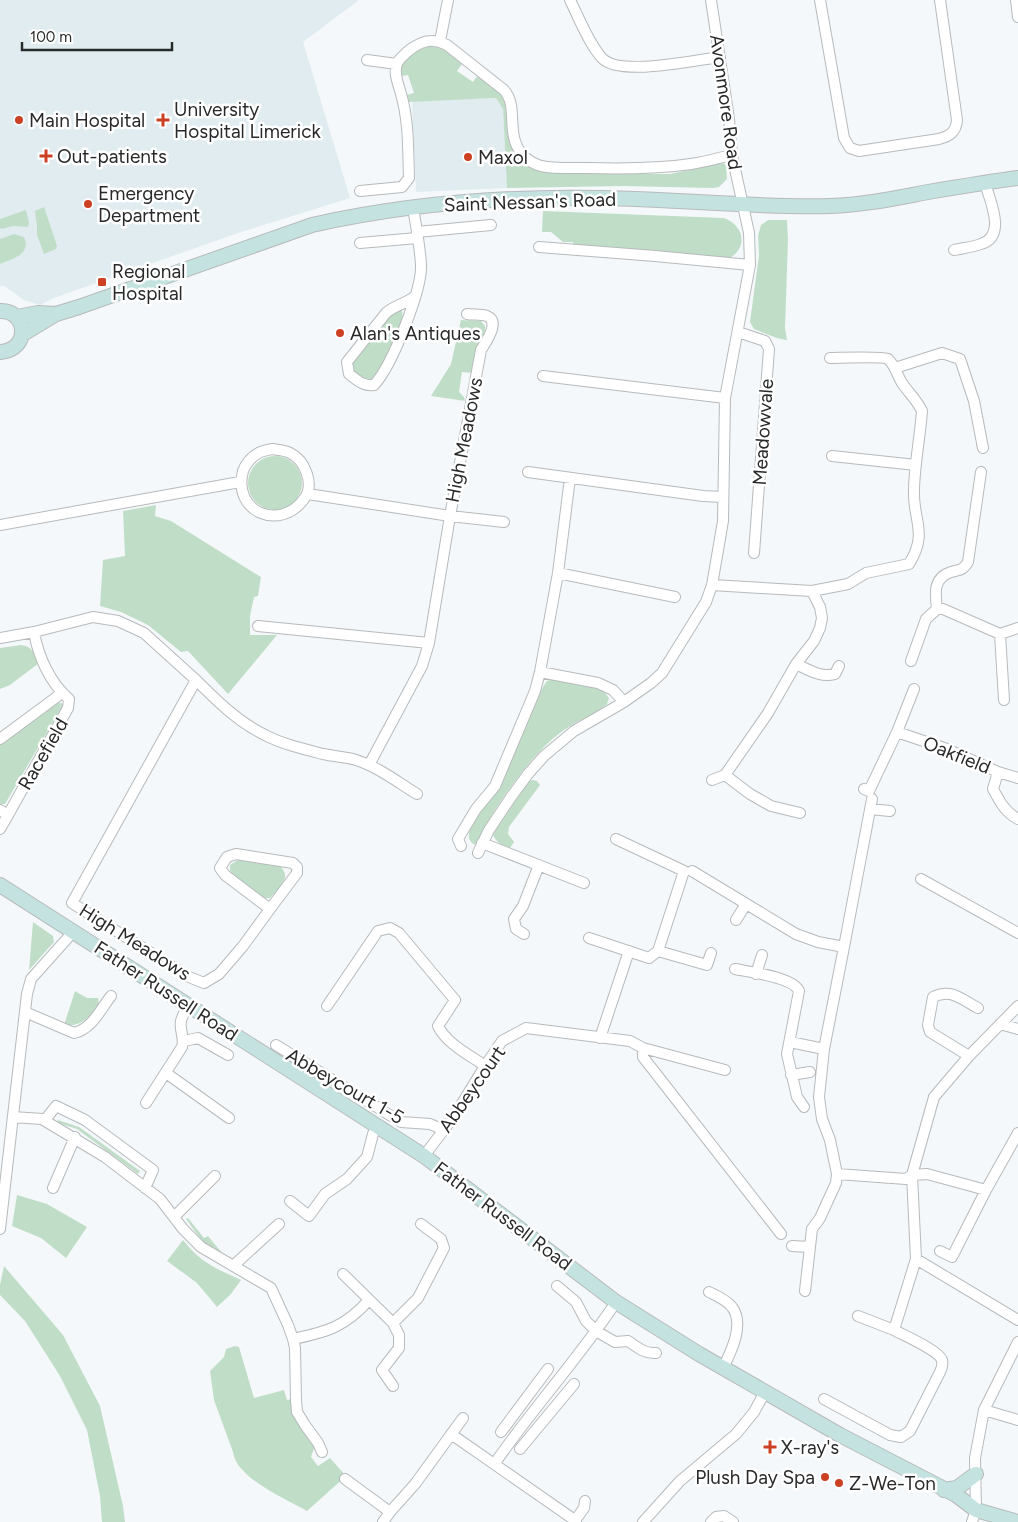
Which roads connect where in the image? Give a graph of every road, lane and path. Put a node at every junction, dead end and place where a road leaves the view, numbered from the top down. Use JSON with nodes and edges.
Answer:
{"nodes":[{"id":1,"x":448,"y":0,"type":"edge"},
{"id":2,"x":570,"y":0,"type":"edge"},
{"id":3,"x":711,"y":0,"type":"edge"},
{"id":4,"x":820,"y":0,"type":"edge"},
{"id":5,"x":940,"y":0,"type":"edge"},
{"id":6,"x":1016,"y":0,"type":"edge"},
{"id":7,"x":1018,"y":17,"type":"edge"},
{"id":8,"x":440,"y":41,"type":"junction"},
{"id":9,"x":720,"y":57,"type":"junction"},
{"id":10,"x":367,"y":60,"type":"dead end"},
{"id":11,"x":397,"y":64,"type":"junction"},
{"id":12,"x":732,"y":155,"type":"junction"},
{"id":13,"x":1018,"y":178,"type":"edge"},
{"id":14,"x":985,"y":182,"type":"junction"},
{"id":15,"x":360,"y":191,"type":"dead end"},
{"id":16,"x":744,"y":204,"type":"junction"},
{"id":17,"x":413,"y":208,"type":"junction"},
{"id":18,"x":491,"y":225,"type":"dead end"},
{"id":19,"x":417,"y":235,"type":"junction"},
{"id":20,"x":360,"y":243,"type":"dead end"},
{"id":21,"x":539,"y":247,"type":"dead end"},
{"id":22,"x":954,"y":250,"type":"dead end"},
{"id":23,"x":750,"y":265,"type":"junction"},
{"id":24,"x":414,"y":297,"type":"junction"},
{"id":25,"x":0,"y":310,"type":"edge"},
{"id":26,"x":56,"y":314,"type":"junction"},
{"id":27,"x":467,"y":314,"type":"dead end"},
{"id":28,"x":17,"y":317,"type":"junction"},
{"id":29,"x":738,"y":332,"type":"junction"},
{"id":30,"x":22,"y":334,"type":"junction"},
{"id":31,"x":0,"y":352,"type":"edge"},
{"id":32,"x":830,"y":358,"type":"dead end"},
{"id":33,"x":895,"y":368,"type":"junction"},
{"id":34,"x":543,"y":376,"type":"dead end"},
{"id":35,"x":725,"y":398,"type":"junction"},
{"id":36,"x":983,"y":448,"type":"dead end"},
{"id":37,"x":832,"y":456,"type":"dead end"},
{"id":38,"x":916,"y":465,"type":"junction"},
{"id":39,"x":528,"y":472,"type":"dead end"},
{"id":40,"x":981,"y":472,"type":"dead end"},
{"id":41,"x":570,"y":478,"type":"junction"},
{"id":42,"x":240,"y":482,"type":"junction"},
{"id":43,"x":308,"y":494,"type":"junction"},
{"id":44,"x":723,"y":497,"type":"junction"},
{"id":45,"x":450,"y":516,"type":"junction"},
{"id":46,"x":504,"y":522,"type":"dead end"},
{"id":47,"x":0,"y":525,"type":"edge"},
{"id":48,"x":754,"y":553,"type":"dead end"},
{"id":49,"x":558,"y":573,"type":"junction"},
{"id":50,"x":712,"y":585,"type":"junction"},
{"id":51,"x":812,"y":591,"type":"junction"},
{"id":52,"x":675,"y":597,"type":"dead end"},
{"id":53,"x":937,"y":609,"type":"junction"},
{"id":54,"x":258,"y":626,"type":"dead end"},
{"id":55,"x":1018,"y":628,"type":"edge"},
{"id":56,"x":34,"y":632,"type":"junction"},
{"id":57,"x":1000,"y":634,"type":"junction"},
{"id":58,"x":0,"y":638,"type":"edge"},
{"id":59,"x":429,"y":642,"type":"junction"},
{"id":60,"x":911,"y":661,"type":"dead end"},
{"id":61,"x":796,"y":664,"type":"junction"},
{"id":62,"x":839,"y":666,"type":"dead end"},
{"id":63,"x":540,"y":672,"type":"junction"},
{"id":64,"x":196,"y":680,"type":"junction"},
{"id":65,"x":914,"y":690,"type":"dead end"},
{"id":66,"x":62,"y":693,"type":"junction"},
{"id":67,"x":1004,"y":700,"type":"dead end"},
{"id":68,"x":624,"y":702,"type":"junction"},
{"id":69,"x":897,"y":732,"type":"junction"},
{"id":70,"x":0,"y":739,"type":"edge"},
{"id":71,"x":369,"y":765,"type":"junction"},
{"id":72,"x":998,"y":772,"type":"junction"},
{"id":73,"x":725,"y":775,"type":"junction"},
{"id":74,"x":1018,"y":778,"type":"edge"},
{"id":75,"x":712,"y":780,"type":"dead end"},
{"id":76,"x":864,"y":789,"type":"dead end"},
{"id":77,"x":417,"y":794,"type":"dead end"},
{"id":78,"x":890,"y":811,"type":"dead end"},
{"id":79,"x":4,"y":813,"type":"edge"},
{"id":80,"x":800,"y":813,"type":"dead end"},
{"id":81,"x":1018,"y":818,"type":"edge"},
{"id":82,"x":0,"y":829,"type":"edge"},
{"id":83,"x":616,"y":839,"type":"dead end"},
{"id":84,"x":461,"y":846,"type":"dead end"},
{"id":85,"x":539,"y":866,"type":"junction"},
{"id":86,"x":692,"y":871,"type":"dead end"},
{"id":87,"x":922,"y":879,"type":"dead end"},
{"id":88,"x":584,"y":883,"type":"dead end"},
{"id":89,"x":0,"y":885,"type":"edge"},
{"id":90,"x":746,"y":904,"type":"junction"},
{"id":91,"x":270,"y":909,"type":"junction"},
{"id":92,"x":736,"y":920,"type":"dead end"},
{"id":93,"x":74,"y":932,"type":"junction"},
{"id":94,"x":1018,"y":933,"type":"edge"},
{"id":95,"x":524,"y":934,"type":"dead end"},
{"id":96,"x":589,"y":938,"type":"dead end"},
{"id":97,"x":844,"y":947,"type":"junction"},
{"id":98,"x":629,"y":951,"type":"junction"},
{"id":99,"x":658,"y":951,"type":"junction"},
{"id":100,"x":711,"y":953,"type":"dead end"},
{"id":101,"x":762,"y":955,"type":"dead end"},
{"id":102,"x":735,"y":969,"type":"dead end"},
{"id":103,"x":756,"y":974,"type":"junction"},
{"id":104,"x":110,"y":996,"type":"dead end"},
{"id":105,"x":188,"y":1005,"type":"junction"},
{"id":106,"x":327,"y":1006,"type":"dead end"},
{"id":107,"x":1018,"y":1006,"type":"edge"},
{"id":108,"x":978,"y":1008,"type":"dead end"},
{"id":109,"x":25,"y":1012,"type":"junction"},
{"id":110,"x":1000,"y":1024,"type":"junction"},
{"id":111,"x":1018,"y":1029,"type":"edge"},
{"id":112,"x":600,"y":1038,"type":"junction"},
{"id":113,"x":184,"y":1041,"type":"junction"},
{"id":114,"x":790,"y":1042,"type":"junction"},
{"id":115,"x":276,"y":1046,"type":"dead end"},
{"id":116,"x":643,"y":1048,"type":"junction"},
{"id":117,"x":824,"y":1049,"type":"junction"},
{"id":118,"x":228,"y":1054,"type":"dead end"},
{"id":119,"x":969,"y":1056,"type":"junction"},
{"id":120,"x":484,"y":1066,"type":"junction"},
{"id":121,"x":725,"y":1070,"type":"dead end"},
{"id":122,"x":810,"y":1072,"type":"dead end"},
{"id":123,"x":166,"y":1073,"type":"junction"},
{"id":124,"x":792,"y":1075,"type":"junction"},
{"id":125,"x":146,"y":1103,"type":"dead end"},
{"id":126,"x":804,"y":1107,"type":"dead end"},
{"id":127,"x":13,"y":1117,"type":"junction"},
{"id":128,"x":229,"y":1118,"type":"dead end"},
{"id":129,"x":45,"y":1120,"type":"junction"},
{"id":130,"x":377,"y":1126,"type":"junction"},
{"id":131,"x":444,"y":1130,"type":"junction"},
{"id":132,"x":1018,"y":1133,"type":"edge"},
{"id":133,"x":75,"y":1137,"type":"junction"},
{"id":134,"x":424,"y":1156,"type":"junction"},
{"id":135,"x":837,"y":1174,"type":"junction"},
{"id":136,"x":912,"y":1175,"type":"junction"},
{"id":137,"x":215,"y":1176,"type":"dead end"},
{"id":138,"x":54,"y":1188,"type":"dead end"},
{"id":139,"x":145,"y":1188,"type":"junction"},
{"id":140,"x":986,"y":1190,"type":"junction"},
{"id":141,"x":290,"y":1201,"type":"dead end"},
{"id":142,"x":174,"y":1217,"type":"junction"},
{"id":143,"x":279,"y":1224,"type":"dead end"},
{"id":144,"x":421,"y":1224,"type":"dead end"},
{"id":145,"x":0,"y":1230,"type":"edge"},
{"id":146,"x":781,"y":1234,"type":"dead end"},
{"id":147,"x":792,"y":1246,"type":"dead end"},
{"id":148,"x":810,"y":1248,"type":"junction"},
{"id":149,"x":940,"y":1251,"type":"dead end"},
{"id":150,"x":916,"y":1259,"type":"junction"},
{"id":151,"x":233,"y":1266,"type":"junction"},
{"id":152,"x":343,"y":1274,"type":"dead end"},
{"id":153,"x":557,"y":1286,"type":"dead end"},
{"id":154,"x":709,"y":1292,"type":"dead end"},
{"id":155,"x":805,"y":1292,"type":"dead end"},
{"id":156,"x":369,"y":1300,"type":"junction"},
{"id":157,"x":616,"y":1302,"type":"junction"},
{"id":158,"x":858,"y":1316,"type":"dead end"},
{"id":159,"x":1018,"y":1320,"type":"edge"},
{"id":160,"x":393,"y":1323,"type":"junction"},
{"id":161,"x":894,"y":1330,"type":"junction"},
{"id":162,"x":596,"y":1332,"type":"junction"},
{"id":163,"x":293,"y":1339,"type":"junction"},
{"id":164,"x":1018,"y":1342,"type":"edge"},
{"id":165,"x":656,"y":1353,"type":"dead end"},
{"id":166,"x":723,"y":1368,"type":"junction"},
{"id":167,"x":548,"y":1369,"type":"dead end"},
{"id":168,"x":574,"y":1384,"type":"dead end"},
{"id":169,"x":392,"y":1386,"type":"dead end"},
{"id":170,"x":533,"y":1388,"type":"junction"},
{"id":171,"x":765,"y":1392,"type":"junction"},
{"id":172,"x":544,"y":1397,"type":"junction"},
{"id":173,"x":824,"y":1399,"type":"dead end"},
{"id":174,"x":555,"y":1406,"type":"junction"},
{"id":175,"x":518,"y":1409,"type":"junction"},
{"id":176,"x":984,"y":1410,"type":"junction"},
{"id":177,"x":463,"y":1418,"type":"dead end"},
{"id":178,"x":529,"y":1418,"type":"junction"},
{"id":179,"x":1018,"y":1420,"type":"edge"},
{"id":180,"x":539,"y":1426,"type":"junction"},
{"id":181,"x":501,"y":1432,"type":"dead end"},
{"id":182,"x":451,"y":1434,"type":"junction"},
{"id":183,"x":520,"y":1448,"type":"dead end"},
{"id":184,"x":322,"y":1452,"type":"dead end"},
{"id":185,"x":495,"y":1463,"type":"junction"},
{"id":186,"x":976,"y":1474,"type":"junction"},
{"id":187,"x":345,"y":1479,"type":"dead end"},
{"id":188,"x":944,"y":1490,"type":"junction"},
{"id":189,"x":585,"y":1501,"type":"dead end"},
{"id":190,"x":390,"y":1512,"type":"junction"},
{"id":191,"x":974,"y":1516,"type":"edge"},
{"id":192,"x":575,"y":1521,"type":"edge"},
{"id":193,"x":383,"y":1522,"type":"edge"},
{"id":194,"x":643,"y":1522,"type":"edge"},
{"id":195,"x":711,"y":1522,"type":"edge"},
{"id":196,"x":733,"y":1522,"type":"edge"},
{"id":197,"x":1018,"y":1522,"type":"edge"}],
"edges":[{"from":1,"to":8,"type":"street"},
{"from":2,"to":9,"type":"street"},
{"from":3,"to":9,"type":"street","name":"Avonmore Road"},
{"from":4,"to":5,"type":"street"},
{"from":6,"to":7,"type":"street"},
{"from":8,"to":11,"type":"street"},
{"from":8,"to":12,"type":"street"},
{"from":9,"to":12,"type":"street","name":"Avonmore Road"},
{"from":10,"to":11,"type":"street"},
{"from":11,"to":15,"type":"street"},
{"from":12,"to":16,"type":"street","name":"Avonmore Road"},
{"from":13,"to":14,"type":"street","name":"Saint Nessan's Road"},
{"from":14,"to":16,"type":"street","name":"Saint Nessan's Road"},
{"from":14,"to":22,"type":"street"},
{"from":16,"to":17,"type":"street","name":"Saint Nessan's Road"},
{"from":16,"to":23,"type":"street","name":"Meadowvale"},
{"from":17,"to":19,"type":"street"},
{"from":17,"to":26,"type":"street","name":"Saint Nessan's Road"},
{"from":18,"to":19,"type":"street"},
{"from":19,"to":20,"type":"street"},
{"from":19,"to":24,"type":"street"},
{"from":21,"to":23,"type":"street"},
{"from":23,"to":29,"type":"street","name":"Meadowvale"},
{"from":24,"to":24,"type":"street"},
{"from":25,"to":28,"type":"street"},
{"from":26,"to":28,"type":"street","name":"Saint Nessan's Road"},
{"from":26,"to":30,"type":"street","name":"Saint Nessan's Road"},
{"from":27,"to":45,"type":"street","name":"High Meadows"},
{"from":28,"to":30,"type":"street"},
{"from":29,"to":35,"type":"street","name":"Meadowvale"},
{"from":29,"to":48,"type":"street","name":"Meadowvale"},
{"from":30,"to":31,"type":"street","name":"Saint Nessan's Road"},
{"from":32,"to":33,"type":"street"},
{"from":33,"to":36,"type":"street"},
{"from":33,"to":38,"type":"street"},
{"from":34,"to":35,"type":"street"},
{"from":35,"to":44,"type":"street","name":"Meadowvale"},
{"from":37,"to":38,"type":"street"},
{"from":38,"to":51,"type":"street"},
{"from":39,"to":41,"type":"street","name":"Meadowvale"},
{"from":40,"to":53,"type":"street"},
{"from":41,"to":44,"type":"street","name":"Meadowvale"},
{"from":41,"to":49,"type":"street"},
{"from":42,"to":43,"type":"street"},
{"from":42,"to":43,"type":"street"},
{"from":42,"to":47,"type":"street"},
{"from":43,"to":45,"type":"street","name":"High Meadows"},
{"from":44,"to":50,"type":"street","name":"Meadowvale"},
{"from":45,"to":46,"type":"street","name":"High Meadows"},
{"from":45,"to":59,"type":"street","name":"High Meadows"},
{"from":49,"to":52,"type":"street"},
{"from":49,"to":63,"type":"street"},
{"from":50,"to":51,"type":"street"},
{"from":50,"to":68,"type":"street","name":"Meadowvale"},
{"from":51,"to":61,"type":"street"},
{"from":53,"to":57,"type":"street"},
{"from":53,"to":60,"type":"street"},
{"from":54,"to":59,"type":"street"},
{"from":55,"to":57,"type":"street"},
{"from":56,"to":58,"type":"street"},
{"from":56,"to":64,"type":"street"},
{"from":56,"to":66,"type":"street","name":"Racefield"},
{"from":57,"to":67,"type":"street"},
{"from":59,"to":71,"type":"street","name":"High Meadows"},
{"from":61,"to":62,"type":"street"},
{"from":61,"to":73,"type":"street"},
{"from":63,"to":68,"type":"street"},
{"from":63,"to":84,"type":"street"},
{"from":64,"to":71,"type":"street"},
{"from":64,"to":91,"type":"street","name":"High Meadows"},
{"from":65,"to":69,"type":"street"},
{"from":66,"to":70,"type":"street","name":"Racefield"},
{"from":66,"to":79,"type":"street","name":"Racefield"},
{"from":68,"to":85,"type":"street","name":"Meadowvale"},
{"from":69,"to":72,"type":"street","name":"Oakfield"},
{"from":69,"to":76,"type":"street"},
{"from":71,"to":77,"type":"street"},
{"from":72,"to":74,"type":"street","name":"Oakfield"},
{"from":72,"to":81,"type":"street"},
{"from":73,"to":75,"type":"street"},
{"from":73,"to":80,"type":"street"},
{"from":78,"to":97,"type":"street"},
{"from":79,"to":82,"type":"street","name":"Racefield"},
{"from":83,"to":99,"type":"street"},
{"from":85,"to":88,"type":"street","name":"Meadowvale"},
{"from":85,"to":95,"type":"street"},
{"from":86,"to":90,"type":"street"},
{"from":87,"to":94,"type":"street"},
{"from":89,"to":93,"type":"street","name":"Father Russell Road"},
{"from":90,"to":92,"type":"street"},
{"from":90,"to":97,"type":"street"},
{"from":91,"to":91,"type":"street","name":"High Meadows"},
{"from":93,"to":105,"type":"street","name":"Father Russell Road"},
{"from":93,"to":109,"type":"street"},
{"from":96,"to":98,"type":"street"},
{"from":97,"to":117,"type":"street"},
{"from":98,"to":99,"type":"street"},
{"from":98,"to":112,"type":"street"},
{"from":99,"to":100,"type":"street"},
{"from":101,"to":103,"type":"street"},
{"from":102,"to":103,"type":"street"},
{"from":103,"to":114,"type":"street"},
{"from":104,"to":109,"type":"street"},
{"from":105,"to":113,"type":"street"},
{"from":105,"to":130,"type":"street","name":"Father Russell Road"},
{"from":106,"to":120,"type":"street"},
{"from":107,"to":110,"type":"street"},
{"from":108,"to":119,"type":"street"},
{"from":109,"to":127,"type":"street"},
{"from":110,"to":111,"type":"street"},
{"from":110,"to":119,"type":"street"},
{"from":112,"to":116,"type":"street","name":"Abbeycourt"},
{"from":112,"to":120,"type":"street","name":"Abbeycourt"},
{"from":113,"to":118,"type":"street"},
{"from":113,"to":123,"type":"street"},
{"from":114,"to":117,"type":"street"},
{"from":114,"to":124,"type":"street"},
{"from":115,"to":131,"type":"street","name":"Abbeycourt 1-5"},
{"from":116,"to":121,"type":"street","name":"Abbeycourt"},
{"from":116,"to":146,"type":"street"},
{"from":117,"to":135,"type":"street"},
{"from":119,"to":136,"type":"street"},
{"from":120,"to":131,"type":"street","name":"Abbeycourt"},
{"from":122,"to":124,"type":"street"},
{"from":123,"to":125,"type":"street"},
{"from":123,"to":128,"type":"street"},
{"from":124,"to":126,"type":"street"},
{"from":127,"to":129,"type":"street"},
{"from":127,"to":145,"type":"street"},
{"from":129,"to":133,"type":"street"},
{"from":129,"to":139,"type":"street"},
{"from":130,"to":134,"type":"street","name":"Father Russell Road"},
{"from":130,"to":141,"type":"street"},
{"from":131,"to":134,"type":"street","name":"Abbeycourt"},
{"from":132,"to":140,"type":"street"},
{"from":133,"to":138,"type":"street"},
{"from":133,"to":139,"type":"street"},
{"from":134,"to":157,"type":"street","name":"Father Russell Road"},
{"from":135,"to":136,"type":"street"},
{"from":135,"to":148,"type":"street"},
{"from":136,"to":140,"type":"street"},
{"from":136,"to":150,"type":"street"},
{"from":137,"to":142,"type":"street"},
{"from":139,"to":142,"type":"street"},
{"from":140,"to":149,"type":"street"},
{"from":142,"to":151,"type":"street"},
{"from":143,"to":151,"type":"street"},
{"from":144,"to":160,"type":"street"},
{"from":147,"to":148,"type":"street"},
{"from":148,"to":155,"type":"street"},
{"from":150,"to":159,"type":"street"},
{"from":150,"to":161,"type":"street"},
{"from":151,"to":163,"type":"street"},
{"from":152,"to":156,"type":"street"},
{"from":153,"to":162,"type":"street"},
{"from":154,"to":166,"type":"street"},
{"from":156,"to":160,"type":"street"},
{"from":156,"to":163,"type":"street"},
{"from":157,"to":162,"type":"street"},
{"from":157,"to":166,"type":"street","name":"Father Russell Road"},
{"from":158,"to":161,"type":"street"},
{"from":160,"to":169,"type":"street"},
{"from":161,"to":173,"type":"street"},
{"from":162,"to":165,"type":"street"},
{"from":162,"to":172,"type":"street"},
{"from":163,"to":184,"type":"street"},
{"from":164,"to":176,"type":"street"},
{"from":166,"to":171,"type":"street","name":"Father Russell Road"},
{"from":167,"to":170,"type":"street"},
{"from":168,"to":174,"type":"street"},
{"from":170,"to":172,"type":"street"},
{"from":170,"to":175,"type":"street"},
{"from":171,"to":188,"type":"street","name":"Father Russell Road"},
{"from":171,"to":194,"type":"street"},
{"from":172,"to":174,"type":"street"},
{"from":172,"to":178,"type":"street"},
{"from":174,"to":180,"type":"street"},
{"from":175,"to":178,"type":"street"},
{"from":175,"to":181,"type":"street"},
{"from":176,"to":179,"type":"street"},
{"from":176,"to":186,"type":"street"},
{"from":177,"to":182,"type":"street"},
{"from":178,"to":180,"type":"street"},
{"from":178,"to":185,"type":"street"},
{"from":180,"to":183,"type":"street"},
{"from":182,"to":185,"type":"street"},
{"from":182,"to":190,"type":"street"},
{"from":185,"to":192,"type":"street"},
{"from":186,"to":188,"type":"street"},
{"from":186,"to":191,"type":"street"},
{"from":187,"to":190,"type":"street"},
{"from":188,"to":191,"type":"street","name":"Father Russell Road"},
{"from":189,"to":192,"type":"street"},
{"from":190,"to":193,"type":"street"},
{"from":191,"to":197,"type":"street","name":"Father Russell Road"},
{"from":195,"to":196,"type":"street"}]}
